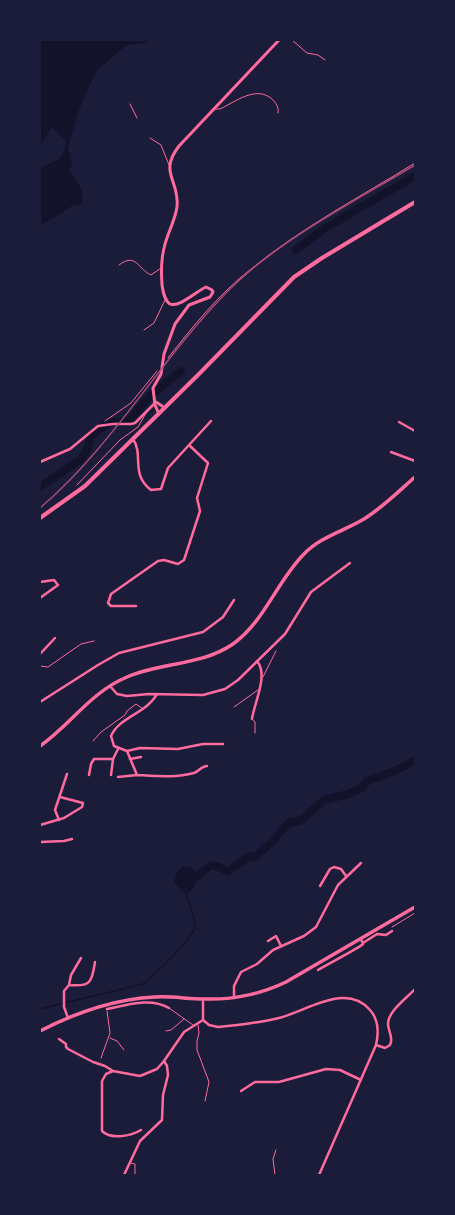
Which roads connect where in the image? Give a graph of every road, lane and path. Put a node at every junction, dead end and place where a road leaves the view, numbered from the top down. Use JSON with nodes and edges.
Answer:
{"nodes":[{"id":1,"x":279,"y":40,"type":"edge"},
{"id":2,"x":292,"y":40,"type":"edge"},
{"id":3,"x":325,"y":60,"type":"dead end"},
{"id":4,"x":130,"y":104,"type":"dead end"},
{"id":5,"x":215,"y":109,"type":"junction"},
{"id":6,"x":278,"y":113,"type":"dead end"},
{"id":7,"x":137,"y":118,"type":"dead end"},
{"id":8,"x":150,"y":138,"type":"dead end"},
{"id":9,"x":415,"y":163,"type":"edge"},
{"id":10,"x":169,"y":166,"type":"junction"},
{"id":11,"x":415,"y":202,"type":"edge"},
{"id":12,"x":119,"y":265,"type":"dead end"},
{"id":13,"x":161,"y":268,"type":"junction"},
{"id":14,"x":166,"y":300,"type":"junction"},
{"id":15,"x":144,"y":330,"type":"dead end"},
{"id":16,"x":162,"y":365,"type":"junction"},
{"id":17,"x":155,"y":400,"type":"junction"},
{"id":18,"x":165,"y":408,"type":"junction"},
{"id":19,"x":147,"y":411,"type":"junction"},
{"id":20,"x":159,"y":414,"type":"junction"},
{"id":21,"x":211,"y":421,"type":"dead end"},
{"id":22,"x":400,"y":422,"type":"dead end"},
{"id":23,"x":103,"y":425,"type":"junction"},
{"id":24,"x":415,"y":431,"type":"edge"},
{"id":25,"x":133,"y":439,"type":"junction"},
{"id":26,"x":189,"y":445,"type":"junction"},
{"id":27,"x":391,"y":452,"type":"dead end"},
{"id":28,"x":415,"y":461,"type":"edge"},
{"id":29,"x":40,"y":462,"type":"edge"},
{"id":30,"x":415,"y":477,"type":"edge"},
{"id":31,"x":77,"y":485,"type":"dead end"},
{"id":32,"x":40,"y":518,"type":"edge"},
{"id":33,"x":350,"y":563,"type":"dead end"},
{"id":34,"x":40,"y":582,"type":"edge"},
{"id":35,"x":40,"y":598,"type":"edge"},
{"id":36,"x":234,"y":600,"type":"dead end"},
{"id":37,"x":136,"y":606,"type":"dead end"},
{"id":38,"x":55,"y":638,"type":"dead end"},
{"id":39,"x":94,"y":641,"type":"dead end"},
{"id":40,"x":276,"y":651,"type":"dead end"},
{"id":41,"x":40,"y":654,"type":"edge"},
{"id":42,"x":257,"y":661,"type":"junction"},
{"id":43,"x":40,"y":666,"type":"edge"},
{"id":44,"x":262,"y":679,"type":"junction"},
{"id":45,"x":110,"y":686,"type":"junction"},
{"id":46,"x":259,"y":690,"type":"junction"},
{"id":47,"x":156,"y":694,"type":"junction"},
{"id":48,"x":40,"y":702,"type":"edge"},
{"id":49,"x":234,"y":707,"type":"dead end"},
{"id":50,"x":143,"y":709,"type":"junction"},
{"id":51,"x":252,"y":719,"type":"joint"},
{"id":52,"x":255,"y":733,"type":"dead end"},
{"id":53,"x":93,"y":741,"type":"dead end"},
{"id":54,"x":223,"y":744,"type":"dead end"},
{"id":55,"x":40,"y":746,"type":"edge"},
{"id":56,"x":118,"y":749,"type":"junction"},
{"id":57,"x":127,"y":751,"type":"junction"},
{"id":58,"x":141,"y":757,"type":"dead end"},
{"id":59,"x":113,"y":759,"type":"junction"},
{"id":60,"x":130,"y":759,"type":"junction"},
{"id":61,"x":207,"y":766,"type":"dead end"},
{"id":62,"x":67,"y":774,"type":"dead end"},
{"id":63,"x":89,"y":775,"type":"dead end"},
{"id":64,"x":110,"y":775,"type":"dead end"},
{"id":65,"x":137,"y":775,"type":"junction"},
{"id":66,"x":118,"y":777,"type":"dead end"},
{"id":67,"x":60,"y":797,"type":"junction"},
{"id":68,"x":59,"y":820,"type":"junction"},
{"id":69,"x":40,"y":826,"type":"edge"},
{"id":70,"x":72,"y":839,"type":"dead end"},
{"id":71,"x":40,"y":842,"type":"edge"},
{"id":72,"x":361,"y":863,"type":"dead end"},
{"id":73,"x":346,"y":876,"type":"junction"},
{"id":74,"x":320,"y":886,"type":"dead end"},
{"id":75,"x":415,"y":907,"type":"edge"},
{"id":76,"x":415,"y":913,"type":"edge"},
{"id":77,"x":390,"y":930,"type":"joint"},
{"id":78,"x":268,"y":941,"type":"dead end"},
{"id":79,"x":362,"y":941,"type":"junction"},
{"id":80,"x":281,"y":946,"type":"junction"},
{"id":81,"x":81,"y":958,"type":"dead end"},
{"id":82,"x":95,"y":962,"type":"dead end"},
{"id":83,"x":318,"y":970,"type":"dead end"},
{"id":84,"x":69,"y":985,"type":"junction"},
{"id":85,"x":415,"y":989,"type":"edge"},
{"id":86,"x":234,"y":998,"type":"junction"},
{"id":87,"x":203,"y":999,"type":"junction"},
{"id":88,"x":105,"y":1004,"type":"junction"},
{"id":89,"x":169,"y":1008,"type":"joint"},
{"id":90,"x":107,"y":1009,"type":"junction"},
{"id":91,"x":68,"y":1018,"type":"junction"},
{"id":92,"x":184,"y":1019,"type":"junction"},
{"id":93,"x":203,"y":1020,"type":"junction"},
{"id":94,"x":197,"y":1024,"type":"junction"},
{"id":95,"x":193,"y":1025,"type":"junction"},
{"id":96,"x":40,"y":1031,"type":"edge"},
{"id":97,"x":166,"y":1031,"type":"dead end"},
{"id":98,"x":110,"y":1037,"type":"junction"},
{"id":99,"x":59,"y":1039,"type":"dead end"},
{"id":100,"x":376,"y":1045,"type":"junction"},
{"id":101,"x":124,"y":1050,"type":"dead end"},
{"id":102,"x":101,"y":1058,"type":"dead end"},
{"id":103,"x":164,"y":1061,"type":"junction"},
{"id":104,"x":113,"y":1071,"type":"junction"},
{"id":105,"x":361,"y":1080,"type":"junction"},
{"id":106,"x":241,"y":1091,"type":"dead end"},
{"id":107,"x":205,"y":1101,"type":"dead end"},
{"id":108,"x":141,"y":1130,"type":"dead end"},
{"id":109,"x":276,"y":1150,"type":"dead end"},
{"id":110,"x":131,"y":1163,"type":"junction"},
{"id":111,"x":124,"y":1175,"type":"edge"},
{"id":112,"x":135,"y":1175,"type":"edge"},
{"id":113,"x":157,"y":1175,"type":"edge"},
{"id":114,"x":160,"y":1175,"type":"edge"},
{"id":115,"x":275,"y":1175,"type":"edge"},
{"id":116,"x":320,"y":1175,"type":"edge"}],
"edges":[{"from":1,"to":5,"type":"street"},
{"from":2,"to":3,"type":"lane"},
{"from":4,"to":7,"type":"lane"},
{"from":5,"to":6,"type":"lane"},
{"from":5,"to":10,"type":"street"},
{"from":8,"to":10,"type":"lane"},
{"from":9,"to":16,"type":"path"},
{"from":10,"to":13,"type":"street"},
{"from":11,"to":18,"type":"main road"},
{"from":12,"to":13,"type":"lane"},
{"from":13,"to":14,"type":"street"},
{"from":14,"to":15,"type":"lane"},
{"from":14,"to":16,"type":"street"},
{"from":16,"to":17,"type":"street"},
{"from":16,"to":23,"type":"path"},
{"from":17,"to":18,"type":"street"},
{"from":17,"to":19,"type":"street"},
{"from":17,"to":20,"type":"street"},
{"from":18,"to":20,"type":"main road"},
{"from":19,"to":23,"type":"street"},
{"from":19,"to":31,"type":"lane"},
{"from":20,"to":25,"type":"main road"},
{"from":21,"to":26,"type":"street"},
{"from":22,"to":24,"type":"street"},
{"from":23,"to":29,"type":"street"},
{"from":25,"to":26,"type":"street"},
{"from":25,"to":32,"type":"main road"},
{"from":26,"to":37,"type":"street"},
{"from":27,"to":28,"type":"street"},
{"from":30,"to":45,"type":"main road"},
{"from":33,"to":42,"type":"street"},
{"from":34,"to":35,"type":"street"},
{"from":36,"to":48,"type":"street"},
{"from":38,"to":41,"type":"street"},
{"from":39,"to":43,"type":"lane"},
{"from":40,"to":44,"type":"lane"},
{"from":42,"to":44,"type":"street"},
{"from":42,"to":47,"type":"street"},
{"from":44,"to":46,"type":"street"},
{"from":45,"to":47,"type":"street"},
{"from":45,"to":55,"type":"main road"},
{"from":46,"to":49,"type":"lane"},
{"from":46,"to":51,"type":"street"},
{"from":47,"to":50,"type":"street"},
{"from":50,"to":53,"type":"lane"},
{"from":50,"to":56,"type":"street"},
{"from":51,"to":52,"type":"lane"},
{"from":54,"to":57,"type":"street"},
{"from":56,"to":57,"type":"street"},
{"from":56,"to":59,"type":"street"},
{"from":57,"to":60,"type":"street"},
{"from":58,"to":60,"type":"street"},
{"from":59,"to":63,"type":"street"},
{"from":59,"to":64,"type":"street"},
{"from":60,"to":65,"type":"street"},
{"from":61,"to":65,"type":"street"},
{"from":62,"to":67,"type":"street"},
{"from":65,"to":66,"type":"street"},
{"from":67,"to":68,"type":"street"},
{"from":67,"to":68,"type":"street"},
{"from":68,"to":69,"type":"street"},
{"from":70,"to":71,"type":"street"},
{"from":72,"to":73,"type":"street"},
{"from":73,"to":74,"type":"street"},
{"from":73,"to":80,"type":"street"},
{"from":75,"to":79,"type":"main road"},
{"from":76,"to":77,"type":"path"},
{"from":77,"to":79,"type":"street"},
{"from":78,"to":80,"type":"street"},
{"from":79,"to":83,"type":"street"},
{"from":79,"to":86,"type":"main road"},
{"from":80,"to":86,"type":"street"},
{"from":81,"to":84,"type":"street"},
{"from":82,"to":84,"type":"street"},
{"from":84,"to":91,"type":"street"},
{"from":85,"to":100,"type":"street"},
{"from":86,"to":87,"type":"main road"},
{"from":87,"to":88,"type":"main road"},
{"from":87,"to":93,"type":"street"},
{"from":88,"to":90,"type":"lane"},
{"from":88,"to":91,"type":"main road"},
{"from":89,"to":90,"type":"street"},
{"from":89,"to":92,"type":"lane"},
{"from":90,"to":98,"type":"lane"},
{"from":91,"to":96,"type":"main road"},
{"from":92,"to":95,"type":"lane"},
{"from":92,"to":97,"type":"lane"},
{"from":93,"to":94,"type":"street"},
{"from":93,"to":100,"type":"street"},
{"from":94,"to":95,"type":"street"},
{"from":94,"to":107,"type":"lane"},
{"from":95,"to":103,"type":"street"},
{"from":98,"to":101,"type":"lane"},
{"from":98,"to":102,"type":"lane"},
{"from":99,"to":104,"type":"street"},
{"from":100,"to":105,"type":"street"},
{"from":103,"to":104,"type":"street"},
{"from":103,"to":110,"type":"street"},
{"from":104,"to":108,"type":"street"},
{"from":105,"to":106,"type":"street"},
{"from":105,"to":116,"type":"street"},
{"from":109,"to":115,"type":"lane"},
{"from":110,"to":111,"type":"street"},
{"from":110,"to":112,"type":"lane"},
{"from":113,"to":114,"type":"lane"}]}
